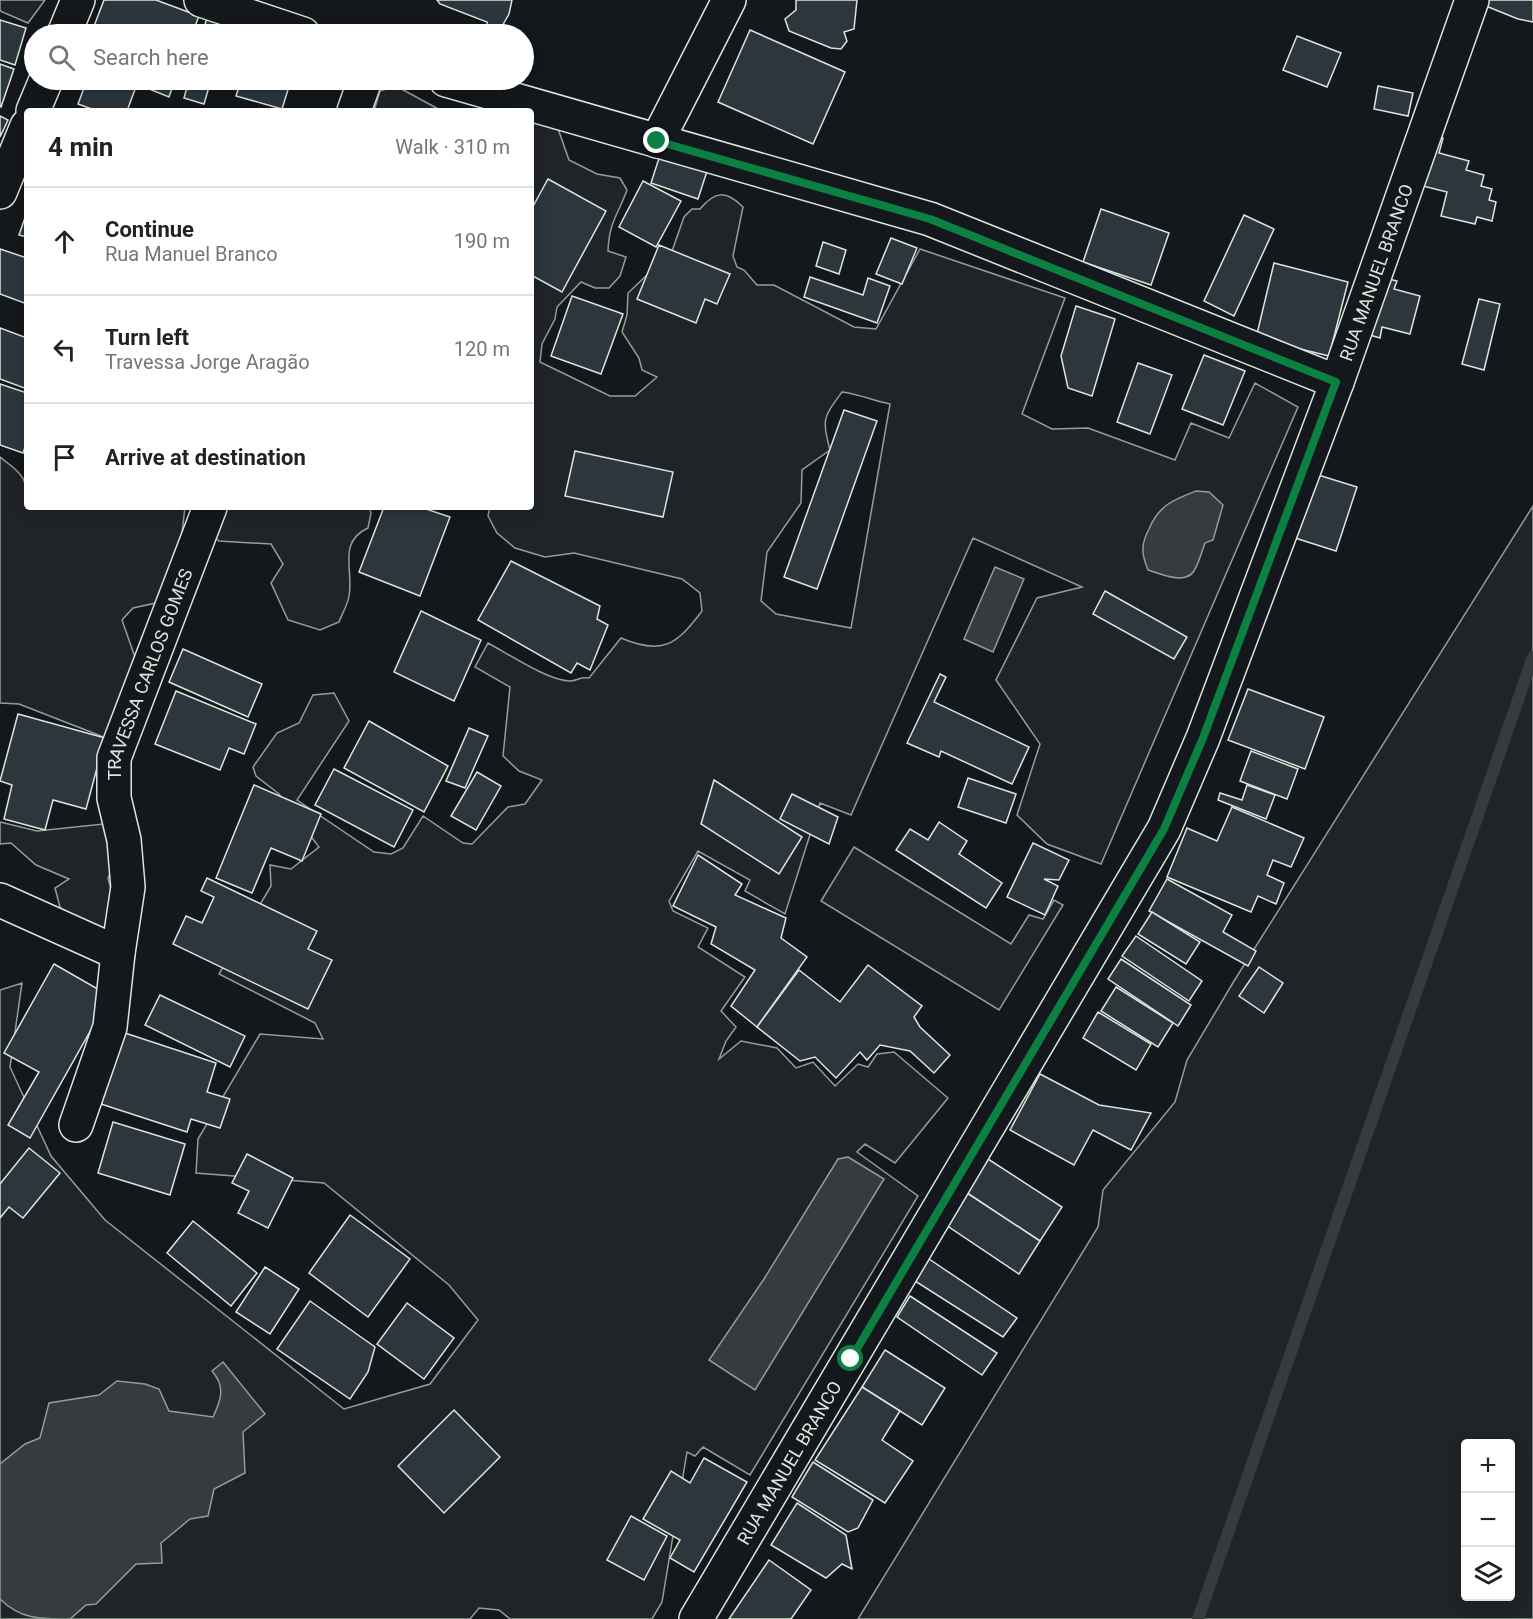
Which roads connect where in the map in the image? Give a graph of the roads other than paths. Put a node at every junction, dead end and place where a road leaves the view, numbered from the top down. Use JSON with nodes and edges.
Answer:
{"nodes":[{"id":1,"x":78,"y":0,"type":"edge"},
{"id":2,"x":201,"y":0,"type":"edge"},
{"id":3,"x":729,"y":0,"type":"edge"},
{"id":4,"x":1472,"y":0,"type":"edge"},
{"id":5,"x":68,"y":24,"type":"edge"},
{"id":6,"x":273,"y":24,"type":"edge"},
{"id":7,"x":42,"y":90,"type":"edge"},
{"id":8,"x":361,"y":90,"type":"edge"},
{"id":9,"x":481,"y":90,"type":"edge"},
{"id":10,"x":34,"y":108,"type":"edge"},
{"id":11,"x":355,"y":108,"type":"edge"},
{"id":12,"x":24,"y":133,"type":"edge"},
{"id":13,"x":657,"y":141,"type":"junction"},
{"id":14,"x":0,"y":192,"type":"edge"},
{"id":15,"x":1336,"y":382,"type":"junction"},
{"id":16,"x":209,"y":510,"type":"edge"},
{"id":17,"x":0,"y":900,"type":"edge"},
{"id":18,"x":118,"y":953,"type":"junction"},
{"id":19,"x":76,"y":1125,"type":"dead end"},
{"id":20,"x":696,"y":1619,"type":"edge"}],
"edges":[{"from":1,"to":5,"type":"street"},
{"from":2,"to":6,"type":"street"},
{"from":3,"to":13,"type":"street"},
{"from":4,"to":15,"type":"street","name":"RUA MANUEL BRANCO"},
{"from":7,"to":10,"type":"street"},
{"from":8,"to":11,"type":"street"},
{"from":9,"to":13,"type":"street"},
{"from":12,"to":14,"type":"street"},
{"from":13,"to":15,"type":"street"},
{"from":15,"to":20,"type":"street","name":"RUA MANUEL BRANCO"},
{"from":16,"to":18,"type":"street","name":"TRAVESSA CARLOS GOMES"},
{"from":17,"to":18,"type":"street"},
{"from":18,"to":19,"type":"street","name":"TRAVESSA CARLOS GOMES"}]}
